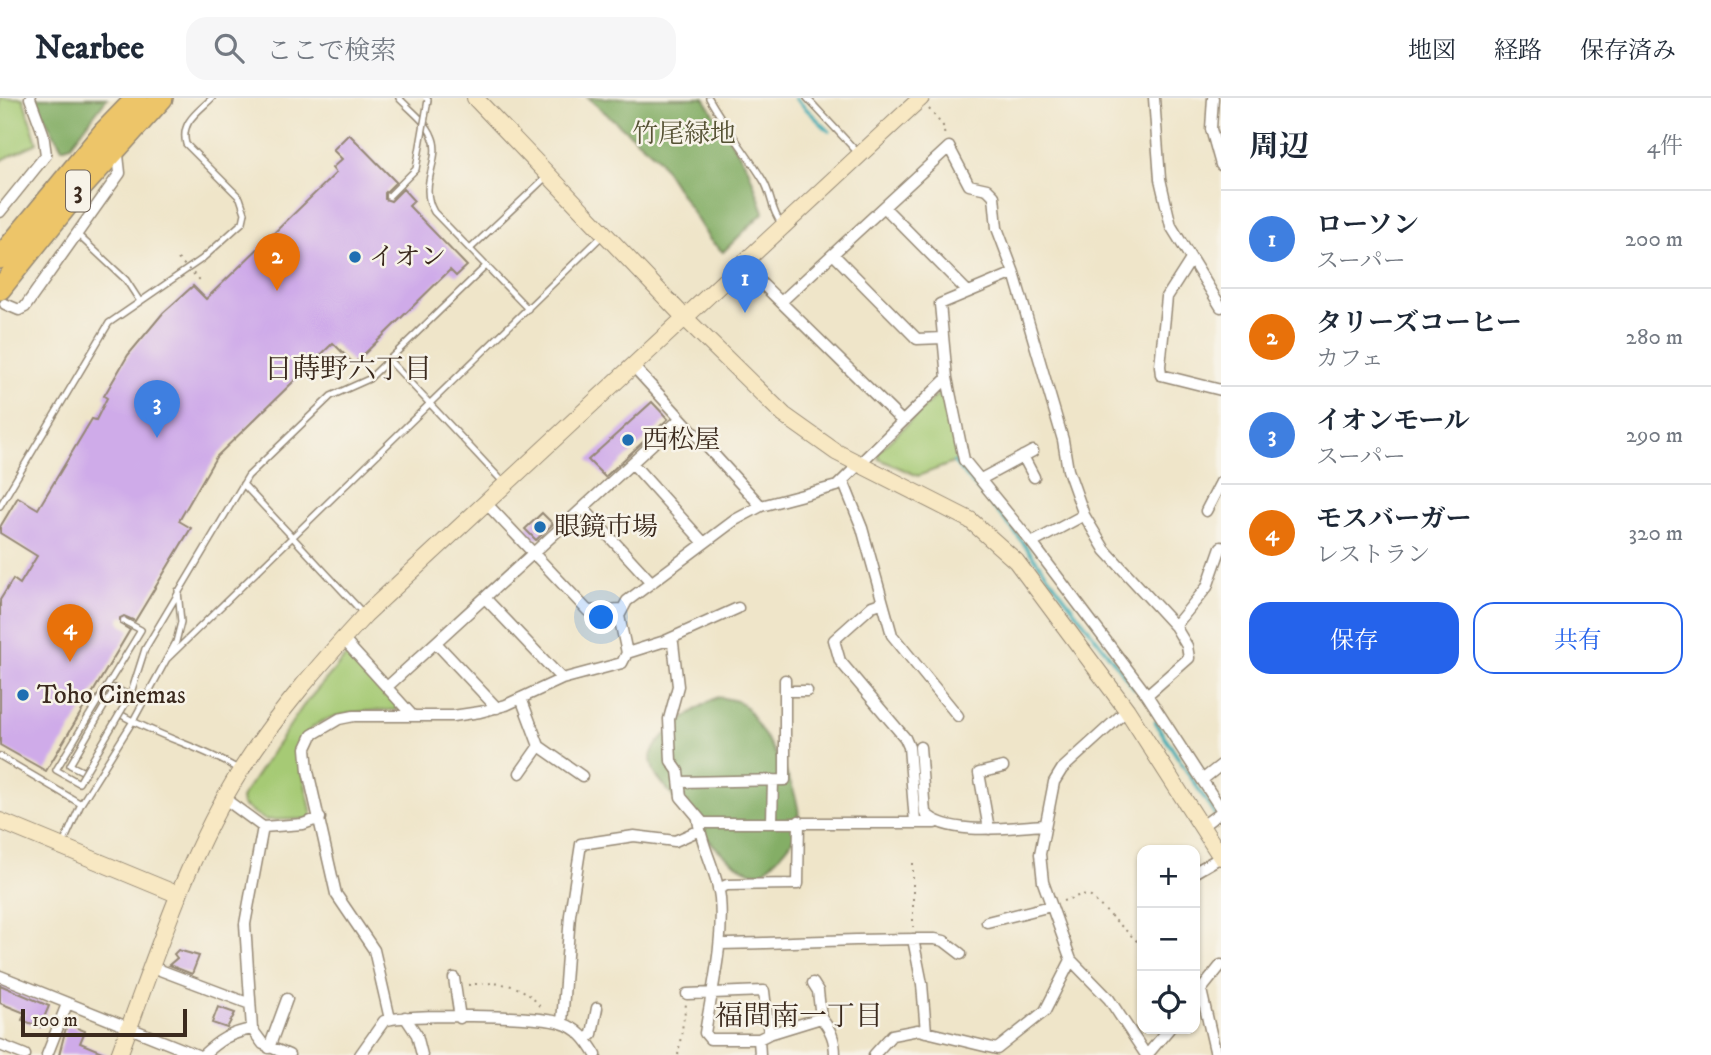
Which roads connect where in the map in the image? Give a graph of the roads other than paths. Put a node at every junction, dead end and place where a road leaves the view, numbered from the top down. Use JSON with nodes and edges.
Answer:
{"nodes":[{"id":1,"x":30,"y":98,"type":"edge"},
{"id":2,"x":137,"y":98,"type":"edge"},
{"id":3,"x":162,"y":98,"type":"edge"},
{"id":4,"x":212,"y":98,"type":"edge"},
{"id":5,"x":398,"y":98,"type":"edge"},
{"id":6,"x":410,"y":98,"type":"edge"},
{"id":7,"x":426,"y":98,"type":"edge"},
{"id":8,"x":463,"y":98,"type":"edge"},
{"id":9,"x":475,"y":98,"type":"edge"},
{"id":10,"x":709,"y":98,"type":"edge"},
{"id":11,"x":807,"y":98,"type":"edge"},
{"id":12,"x":1154,"y":98,"type":"edge"},
{"id":13,"x":1213,"y":98,"type":"edge"},
{"id":14,"x":920,"y":99,"type":"edge"},
{"id":15,"x":404,"y":103,"type":"junction"},
{"id":16,"x":117,"y":145,"type":"junction"},
{"id":17,"x":861,"y":156,"type":"junction"},
{"id":18,"x":1221,"y":165,"type":"edge"},
{"id":19,"x":544,"y":180,"type":"junction"},
{"id":20,"x":389,"y":196,"type":"dead end"},
{"id":21,"x":884,"y":207,"type":"junction"},
{"id":22,"x":0,"y":212,"type":"edge"},
{"id":23,"x":784,"y":227,"type":"junction"},
{"id":24,"x":77,"y":234,"type":"junction"},
{"id":25,"x":603,"y":235,"type":"junction"},
{"id":26,"x":470,"y":249,"type":"junction"},
{"id":27,"x":833,"y":254,"type":"junction"},
{"id":28,"x":0,"y":258,"type":"edge"},
{"id":29,"x":1190,"y":261,"type":"junction"},
{"id":30,"x":743,"y":265,"type":"junction"},
{"id":31,"x":486,"y":267,"type":"junction"},
{"id":32,"x":1014,"y":273,"type":"junction"},
{"id":33,"x":968,"y":292,"type":"junction"},
{"id":34,"x":2,"y":296,"type":"edge"},
{"id":35,"x":139,"y":300,"type":"junction"},
{"id":36,"x":782,"y":301,"type":"junction"},
{"id":37,"x":1221,"y":307,"type":"edge"},
{"id":38,"x":528,"y":309,"type":"junction"},
{"id":39,"x":686,"y":319,"type":"junction"},
{"id":40,"x":943,"y":338,"type":"junction"},
{"id":41,"x":389,"y":360,"type":"junction"},
{"id":42,"x":633,"y":366,"type":"junction"},
{"id":43,"x":947,"y":378,"type":"junction"},
{"id":44,"x":1221,"y":390,"type":"edge"},
{"id":45,"x":431,"y":404,"type":"junction"},
{"id":46,"x":680,"y":419,"type":"junction"},
{"id":47,"x":902,"y":421,"type":"junction"},
{"id":48,"x":632,"y":463,"type":"junction"},
{"id":49,"x":859,"y":464,"type":"junction"},
{"id":50,"x":1034,"y":477,"type":"dead end"},
{"id":51,"x":981,"y":479,"type":"junction"},
{"id":52,"x":843,"y":481,"type":"junction"},
{"id":53,"x":1221,"y":482,"type":"edge"},
{"id":54,"x":243,"y":484,"type":"junction"},
{"id":55,"x":506,"y":485,"type":"junction"},
{"id":56,"x":486,"y":503,"type":"junction"},
{"id":57,"x":0,"y":506,"type":"edge"},
{"id":58,"x":761,"y":506,"type":"junction"},
{"id":59,"x":583,"y":508,"type":"junction"},
{"id":60,"x":1206,"y":511,"type":"dead end"},
{"id":61,"x":1084,"y":515,"type":"junction"},
{"id":62,"x":292,"y":540,"type":"junction"},
{"id":63,"x":704,"y":543,"type":"junction"},
{"id":64,"x":1032,"y":543,"type":"junction"},
{"id":65,"x":1221,"y":547,"type":"edge"},
{"id":66,"x":534,"y":553,"type":"junction"},
{"id":67,"x":652,"y":583,"type":"junction"},
{"id":68,"x":178,"y":591,"type":"junction"},
{"id":69,"x":485,"y":598,"type":"junction"},
{"id":70,"x":881,"y":603,"type":"junction"},
{"id":71,"x":738,"y":608,"type":"dead end"},
{"id":72,"x":621,"y":609,"type":"junction"},
{"id":73,"x":365,"y":615,"type":"junction"},
{"id":74,"x":124,"y":621,"type":"dead end"},
{"id":75,"x":1175,"y":626,"type":"junction"},
{"id":76,"x":343,"y":639,"type":"junction"},
{"id":77,"x":665,"y":641,"type":"junction"},
{"id":78,"x":436,"y":643,"type":"junction"},
{"id":79,"x":627,"y":653,"type":"junction"},
{"id":80,"x":166,"y":660,"type":"junction"},
{"id":81,"x":562,"y":679,"type":"junction"},
{"id":82,"x":387,"y":687,"type":"junction"},
{"id":83,"x":807,"y":691,"type":"dead end"},
{"id":84,"x":1147,"y":695,"type":"junction"},
{"id":85,"x":130,"y":696,"type":"junction"},
{"id":86,"x":521,"y":698,"type":"junction"},
{"id":87,"x":497,"y":708,"type":"junction"},
{"id":88,"x":1127,"y":710,"type":"junction"},
{"id":89,"x":411,"y":714,"type":"junction"},
{"id":90,"x":958,"y":716,"type":"dead end"},
{"id":91,"x":133,"y":721,"type":"junction"},
{"id":92,"x":540,"y":746,"type":"junction"},
{"id":93,"x":920,"y":747,"type":"dead end"},
{"id":94,"x":0,"y":756,"type":"edge"},
{"id":95,"x":1221,"y":765,"type":"edge"},
{"id":96,"x":1003,"y":767,"type":"dead end"},
{"id":97,"x":241,"y":771,"type":"junction"},
{"id":98,"x":520,"y":773,"type":"dead end"},
{"id":99,"x":582,"y":776,"type":"dead end"},
{"id":100,"x":1202,"y":779,"type":"junction"},
{"id":101,"x":773,"y":780,"type":"junction"},
{"id":102,"x":681,"y":782,"type":"junction"},
{"id":103,"x":225,"y":799,"type":"junction"},
{"id":104,"x":81,"y":804,"type":"junction"},
{"id":105,"x":1221,"y":810,"type":"edge"},
{"id":106,"x":320,"y":818,"type":"junction"},
{"id":107,"x":698,"y":819,"type":"junction"},
{"id":108,"x":0,"y":821,"type":"edge"},
{"id":109,"x":772,"y":821,"type":"junction"},
{"id":110,"x":799,"y":821,"type":"junction"},
{"id":111,"x":915,"y":822,"type":"junction"},
{"id":112,"x":935,"y":823,"type":"junction"},
{"id":113,"x":1206,"y":823,"type":"junction"},
{"id":114,"x":1044,"y":825,"type":"junction"},
{"id":115,"x":263,"y":827,"type":"junction"},
{"id":116,"x":989,"y":829,"type":"junction"},
{"id":117,"x":693,"y":833,"type":"dead end"},
{"id":118,"x":62,"y":846,"type":"junction"},
{"id":119,"x":1221,"y":857,"type":"edge"},
{"id":120,"x":1200,"y":869,"type":"edge"},
{"id":121,"x":718,"y":889,"type":"junction"},
{"id":122,"x":179,"y":895,"type":"junction"},
{"id":123,"x":1051,"y":905,"type":"junction"},
{"id":124,"x":987,"y":922,"type":"dead end"},
{"id":125,"x":913,"y":939,"type":"junction"},
{"id":126,"x":720,"y":944,"type":"junction"},
{"id":127,"x":961,"y":954,"type":"dead end"},
{"id":128,"x":1071,"y":960,"type":"junction"},
{"id":129,"x":1221,"y":965,"type":"edge"},
{"id":130,"x":152,"y":967,"type":"junction"},
{"id":131,"x":0,"y":976,"type":"edge"},
{"id":132,"x":455,"y":983,"type":"road end"},
{"id":133,"x":813,"y":983,"type":"dead end"},
{"id":134,"x":1200,"y":991,"type":"edge"},
{"id":135,"x":711,"y":992,"type":"junction"},
{"id":136,"x":687,"y":994,"type":"road end"},
{"id":137,"x":287,"y":999,"type":"dead end"},
{"id":138,"x":1200,"y":1000,"type":"edge"},
{"id":139,"x":67,"y":1004,"type":"junction"},
{"id":140,"x":250,"y":1004,"type":"junction"},
{"id":141,"x":597,"y":1008,"type":"dead end"},
{"id":142,"x":405,"y":1017,"type":"junction"},
{"id":143,"x":460,"y":1018,"type":"junction"},
{"id":144,"x":821,"y":1018,"type":"junction"},
{"id":145,"x":390,"y":1019,"type":"junction"},
{"id":146,"x":562,"y":1023,"type":"junction"},
{"id":147,"x":252,"y":1029,"type":"junction"},
{"id":148,"x":129,"y":1030,"type":"junction"},
{"id":149,"x":926,"y":1032,"type":"junction"},
{"id":150,"x":1165,"y":1034,"type":"edge"},
{"id":151,"x":764,"y":1036,"type":"junction"},
{"id":152,"x":586,"y":1039,"type":"junction"},
{"id":153,"x":0,"y":1045,"type":"edge"},
{"id":154,"x":269,"y":1048,"type":"junction"},
{"id":155,"x":991,"y":1052,"type":"edge"},
{"id":156,"x":25,"y":1055,"type":"edge"},
{"id":157,"x":47,"y":1055,"type":"edge"},
{"id":158,"x":119,"y":1055,"type":"edge"},
{"id":159,"x":197,"y":1055,"type":"edge"},
{"id":160,"x":203,"y":1055,"type":"edge"},
{"id":161,"x":289,"y":1055,"type":"edge"},
{"id":162,"x":360,"y":1055,"type":"edge"},
{"id":163,"x":422,"y":1055,"type":"edge"},
{"id":164,"x":596,"y":1055,"type":"edge"},
{"id":165,"x":760,"y":1055,"type":"edge"},
{"id":166,"x":835,"y":1055,"type":"edge"},
{"id":167,"x":874,"y":1055,"type":"edge"},
{"id":168,"x":1147,"y":1055,"type":"edge"},
{"id":169,"x":1216,"y":1055,"type":"edge"}],
"edges":[{"from":1,"to":22,"type":"street"},
{"from":2,"to":28,"type":"highway","number":"3"},
{"from":3,"to":16,"type":"highway","number":"3"},
{"from":4,"to":35,"type":"lane"},
{"from":5,"to":15,"type":"lane"},
{"from":6,"to":15,"type":"lane"},
{"from":7,"to":20,"type":"lane","bridge":true},
{"from":8,"to":19,"type":"street"},
{"from":9,"to":25,"type":"street"},
{"from":10,"to":23,"type":"lane"},
{"from":11,"to":17,"type":"lane"},
{"from":12,"to":29,"type":"street"},
{"from":13,"to":18,"type":"street"},
{"from":14,"to":17,"type":"street"},
{"from":15,"to":26,"type":"lane"},
{"from":16,"to":24,"type":"street"},
{"from":16,"to":34,"type":"highway","number":"3"},
{"from":17,"to":23,"type":"street"},
{"from":19,"to":25,"type":"street"},
{"from":19,"to":26,"type":"lane"},
{"from":21,"to":27,"type":"street"},
{"from":21,"to":32,"type":"street"},
{"from":21,"to":33,"type":"street"},
{"from":23,"to":30,"type":"street"},
{"from":24,"to":34,"type":"street"},
{"from":24,"to":35,"type":"lane"},
{"from":25,"to":38,"type":"lane"},
{"from":25,"to":39,"type":"street"},
{"from":26,"to":31,"type":"lane"},
{"from":27,"to":36,"type":"street"},
{"from":27,"to":40,"type":"street"},
{"from":29,"to":37,"type":"street"},
{"from":29,"to":44,"type":"street"},
{"from":30,"to":36,"type":"street"},
{"from":30,"to":39,"type":"street"},
{"from":31,"to":38,"type":"lane"},
{"from":31,"to":41,"type":"lane"},
{"from":32,"to":33,"type":"street"},
{"from":32,"to":61,"type":"street"},
{"from":33,"to":40,"type":"street"},
{"from":35,"to":57,"type":"lane"},
{"from":36,"to":47,"type":"street"},
{"from":38,"to":45,"type":"lane"},
{"from":39,"to":42,"type":"street"},
{"from":39,"to":49,"type":"street"},
{"from":40,"to":43,"type":"street"},
{"from":41,"to":45,"type":"lane"},
{"from":41,"to":54,"type":"lane"},
{"from":42,"to":46,"type":"street"},
{"from":42,"to":55,"type":"street"},
{"from":43,"to":47,"type":"street"},
{"from":43,"to":51,"type":"street"},
{"from":45,"to":55,"type":"lane"},
{"from":45,"to":62,"type":"lane"},
{"from":46,"to":48,"type":"street"},
{"from":46,"to":58,"type":"street"},
{"from":47,"to":49,"type":"street"},
{"from":48,"to":59,"type":"street"},
{"from":48,"to":63,"type":"street"},
{"from":49,"to":52,"type":"street"},
{"from":49,"to":88,"type":"street"},
{"from":50,"to":51,"type":"street"},
{"from":51,"to":64,"type":"street"},
{"from":52,"to":58,"type":"street"},
{"from":52,"to":70,"type":"street"},
{"from":53,"to":60,"type":"street"},
{"from":54,"to":62,"type":"lane"},
{"from":54,"to":68,"type":"lane"},
{"from":55,"to":56,"type":"street"},
{"from":56,"to":66,"type":"street"},
{"from":56,"to":73,"type":"street"},
{"from":58,"to":63,"type":"street"},
{"from":59,"to":66,"type":"street"},
{"from":59,"to":67,"type":"street"},
{"from":61,"to":64,"type":"street"},
{"from":61,"to":75,"type":"street"},
{"from":62,"to":73,"type":"lane"},
{"from":62,"to":80,"type":"lane"},
{"from":63,"to":67,"type":"street"},
{"from":64,"to":84,"type":"street"},
{"from":65,"to":75,"type":"street"},
{"from":66,"to":69,"type":"street"},
{"from":66,"to":72,"type":"street"},
{"from":67,"to":72,"type":"street"},
{"from":68,"to":80,"type":"lane"},
{"from":68,"to":85,"type":"lane","bridge":true},
{"from":69,"to":78,"type":"street"},
{"from":69,"to":81,"type":"street"},
{"from":70,"to":90,"type":"street"},
{"from":70,"to":111,"type":"street"},
{"from":71,"to":77,"type":"street"},
{"from":72,"to":79,"type":"street"},
{"from":73,"to":76,"type":"street"},
{"from":74,"to":85,"type":"lane","bridge":true},
{"from":75,"to":84,"type":"street"},
{"from":76,"to":82,"type":"street"},
{"from":76,"to":97,"type":"street"},
{"from":77,"to":79,"type":"street"},
{"from":77,"to":102,"type":"street"},
{"from":78,"to":82,"type":"street"},
{"from":78,"to":87,"type":"street"},
{"from":79,"to":81,"type":"street"},
{"from":80,"to":91,"type":"lane"},
{"from":81,"to":86,"type":"street"},
{"from":82,"to":89,"type":"street"},
{"from":83,"to":101,"type":"street"},
{"from":84,"to":100,"type":"street"},
{"from":85,"to":91,"type":"lane"},
{"from":86,"to":87,"type":"street"},
{"from":86,"to":92,"type":"street"},
{"from":87,"to":89,"type":"street"},
{"from":88,"to":113,"type":"street"},
{"from":88,"to":114,"type":"street"},
{"from":89,"to":106,"type":"street"},
{"from":91,"to":97,"type":"lane"},
{"from":91,"to":104,"type":"lane"},
{"from":92,"to":98,"type":"street"},
{"from":92,"to":99,"type":"street"},
{"from":93,"to":112,"type":"street"},
{"from":94,"to":104,"type":"lane"},
{"from":95,"to":100,"type":"street"},
{"from":96,"to":116,"type":"street"},
{"from":97,"to":103,"type":"street"},
{"from":100,"to":105,"type":"street"},
{"from":101,"to":102,"type":"street"},
{"from":101,"to":109,"type":"street"},
{"from":102,"to":107,"type":"street"},
{"from":103,"to":115,"type":"street"},
{"from":103,"to":122,"type":"street"},
{"from":104,"to":118,"type":"lane"},
{"from":105,"to":113,"type":"street"},
{"from":106,"to":115,"type":"street"},
{"from":106,"to":145,"type":"street"},
{"from":107,"to":109,"type":"street"},
{"from":107,"to":121,"type":"street"},
{"from":108,"to":118,"type":"street"},
{"from":109,"to":110,"type":"street"},
{"from":110,"to":111,"type":"street"},
{"from":110,"to":121,"type":"street"},
{"from":111,"to":112,"type":"street"},
{"from":112,"to":116,"type":"street"},
{"from":113,"to":119,"type":"street"},
{"from":114,"to":116,"type":"street"},
{"from":114,"to":123,"type":"street"},
{"from":115,"to":140,"type":"street"},
{"from":117,"to":146,"type":"street"},
{"from":118,"to":122,"type":"street"},
{"from":119,"to":120,"type":"street"},
{"from":121,"to":126,"type":"street"},
{"from":122,"to":130,"type":"street"},
{"from":123,"to":124,"type":"street"},
{"from":123,"to":128,"type":"street"},
{"from":125,"to":126,"type":"street"},
{"from":125,"to":127,"type":"street"},
{"from":125,"to":149,"type":"street"},
{"from":126,"to":135,"type":"street"},
{"from":128,"to":155,"type":"street"},
{"from":128,"to":168,"type":"street"},
{"from":129,"to":134,"type":"street"},
{"from":130,"to":140,"type":"street"},
{"from":130,"to":148,"type":"street"},
{"from":131,"to":139,"type":"street"},
{"from":132,"to":143,"type":"street"},
{"from":133,"to":144,"type":"street"},
{"from":135,"to":136,"type":"street"},
{"from":135,"to":151,"type":"street"},
{"from":135,"to":151,"type":"street"},
{"from":137,"to":154,"type":"street"},
{"from":138,"to":169,"type":"street"},
{"from":139,"to":148,"type":"street"},
{"from":139,"to":157,"type":"street"},
{"from":140,"to":147,"type":"street"},
{"from":141,"to":152,"type":"street"},
{"from":142,"to":143,"type":"street"},
{"from":142,"to":145,"type":"street"},
{"from":142,"to":163,"type":"street"},
{"from":143,"to":146,"type":"street"},
{"from":144,"to":151,"type":"street"},
{"from":144,"to":166,"type":"street"},
{"from":145,"to":162,"type":"street"},
{"from":146,"to":152,"type":"street"},
{"from":147,"to":154,"type":"street"},
{"from":147,"to":160,"type":"street"},
{"from":148,"to":158,"type":"street"},
{"from":148,"to":159,"type":"street"},
{"from":149,"to":155,"type":"street"},
{"from":149,"to":167,"type":"street"},
{"from":150,"to":168,"type":"street"},
{"from":151,"to":165,"type":"street"},
{"from":152,"to":164,"type":"street"},
{"from":153,"to":156,"type":"street"},
{"from":154,"to":161,"type":"street"}]}
